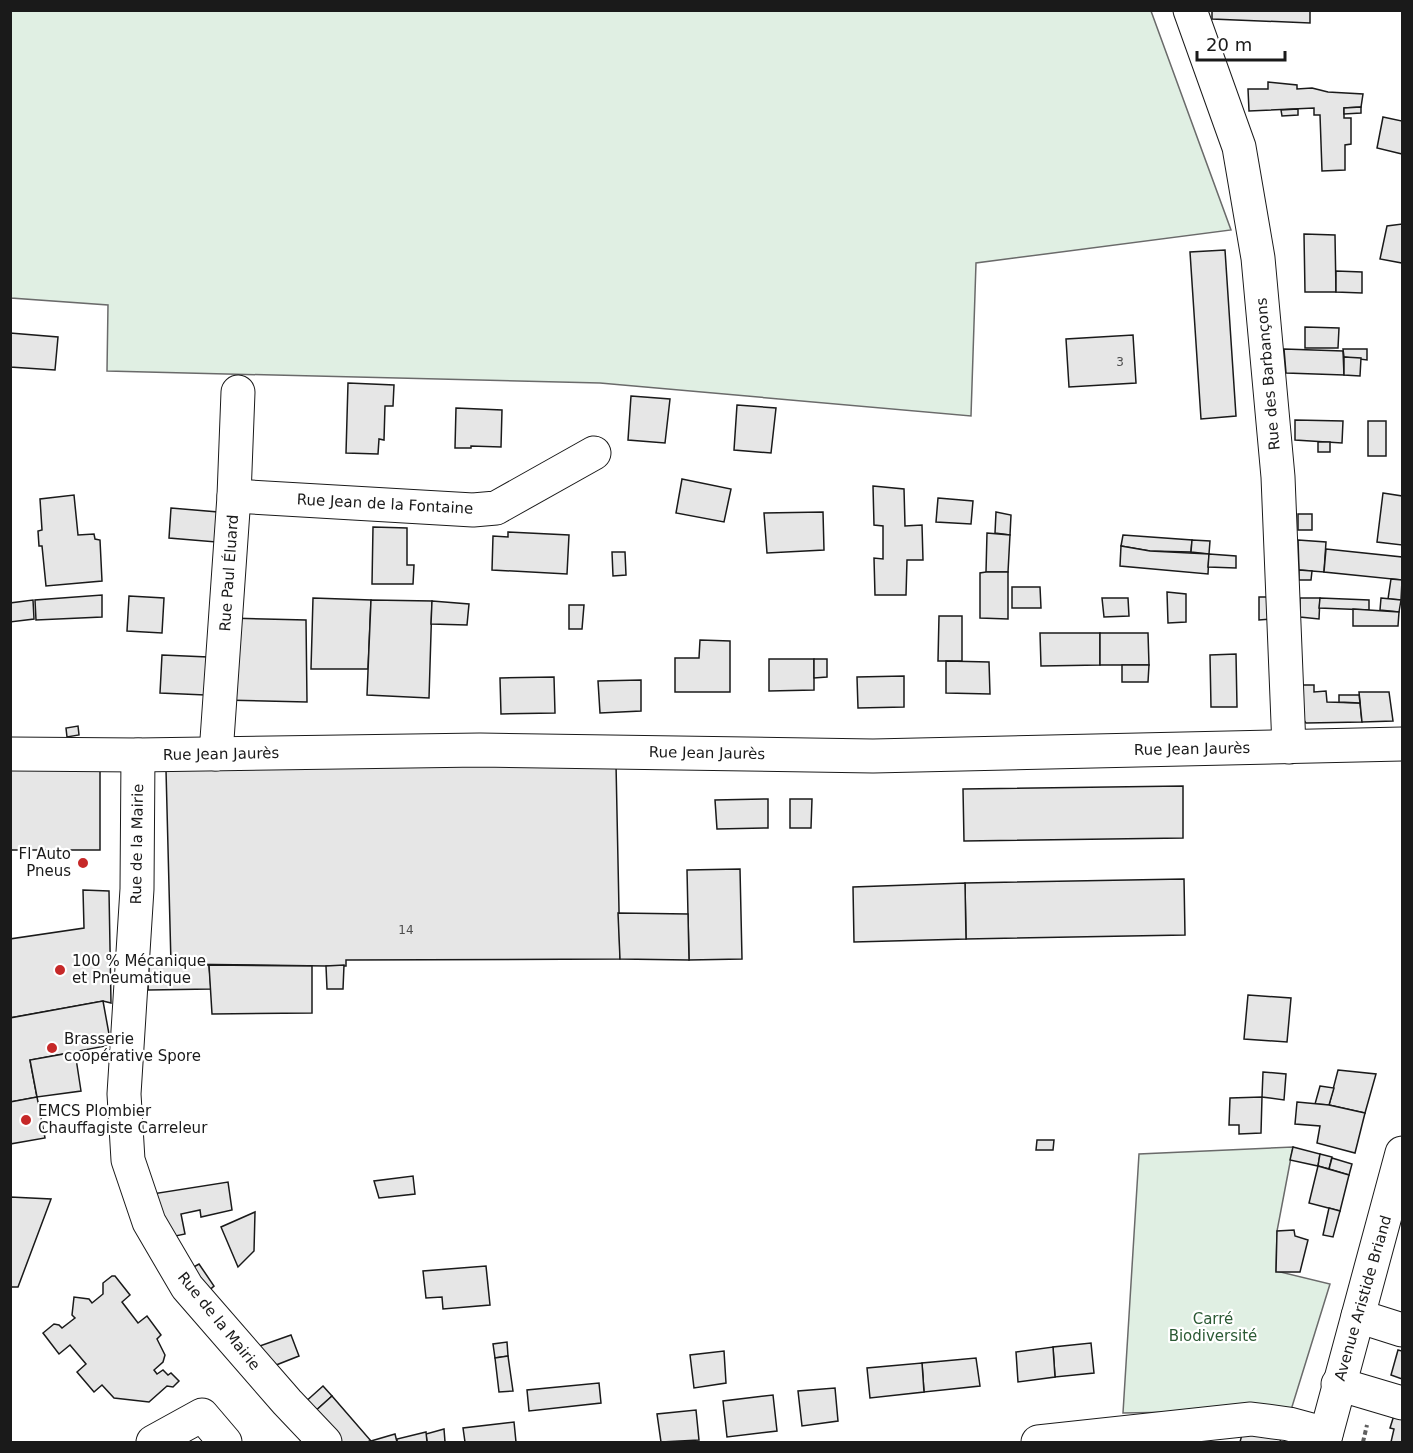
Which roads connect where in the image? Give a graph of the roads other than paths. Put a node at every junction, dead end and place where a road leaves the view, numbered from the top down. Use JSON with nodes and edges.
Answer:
{"nodes":[{"id":1,"x":1190,"y":10,"type":"edge"},
{"id":2,"x":238,"y":392,"type":"dead end"},
{"id":3,"x":594,"y":453,"type":"dead end"},
{"id":4,"x":234,"y":496,"type":"junction"},
{"id":5,"x":1402,"y":744,"type":"edge"},
{"id":6,"x":1289,"y":747,"type":"junction"},
{"id":7,"x":10,"y":754,"type":"edge"},
{"id":8,"x":216,"y":754,"type":"junction"},
{"id":9,"x":138,"y":755,"type":"junction"},
{"id":10,"x":1402,"y":1153,"type":"edge"},
{"id":11,"x":1358,"y":1316,"type":"junction"},
{"id":12,"x":1402,"y":1330,"type":"edge"},
{"id":13,"x":1338,"y":1384,"type":"junction"},
{"id":14,"x":1402,"y":1403,"type":"edge"},
{"id":15,"x":1325,"y":1438,"type":"edge"},
{"id":16,"x":153,"y":1443,"type":"edge"},
{"id":17,"x":225,"y":1443,"type":"edge"},
{"id":18,"x":325,"y":1443,"type":"edge"},
{"id":19,"x":1038,"y":1443,"type":"edge"}],
"edges":[{"from":1,"to":6,"type":"street","name":"Rue des Barbançons"},
{"from":2,"to":4,"type":"street","name":"Rue Paul Éluard"},
{"from":3,"to":4,"type":"street","name":"Rue Jean de la Fontaine"},
{"from":4,"to":8,"type":"street","name":"Rue Paul Éluard"},
{"from":5,"to":6,"type":"street","name":"Rue Jean Jaurès"},
{"from":6,"to":8,"type":"street","name":"Rue Jean Jaurès"},
{"from":7,"to":9,"type":"street","name":"Rue Jean Jaurès"},
{"from":8,"to":9,"type":"street","name":"Rue Jean Jaurès"},
{"from":9,"to":18,"type":"street","name":"Rue de la Mairie"},
{"from":10,"to":11,"type":"street","name":"Avenue Aristide Briand"},
{"from":11,"to":12,"type":"street"},
{"from":11,"to":13,"type":"street","name":"Avenue Aristide Briand"},
{"from":13,"to":14,"type":"street"},
{"from":13,"to":15,"type":"street","name":"Avenue Aristide Briand"},
{"from":15,"to":19,"type":"street"},
{"from":16,"to":17,"type":"street"}]}
